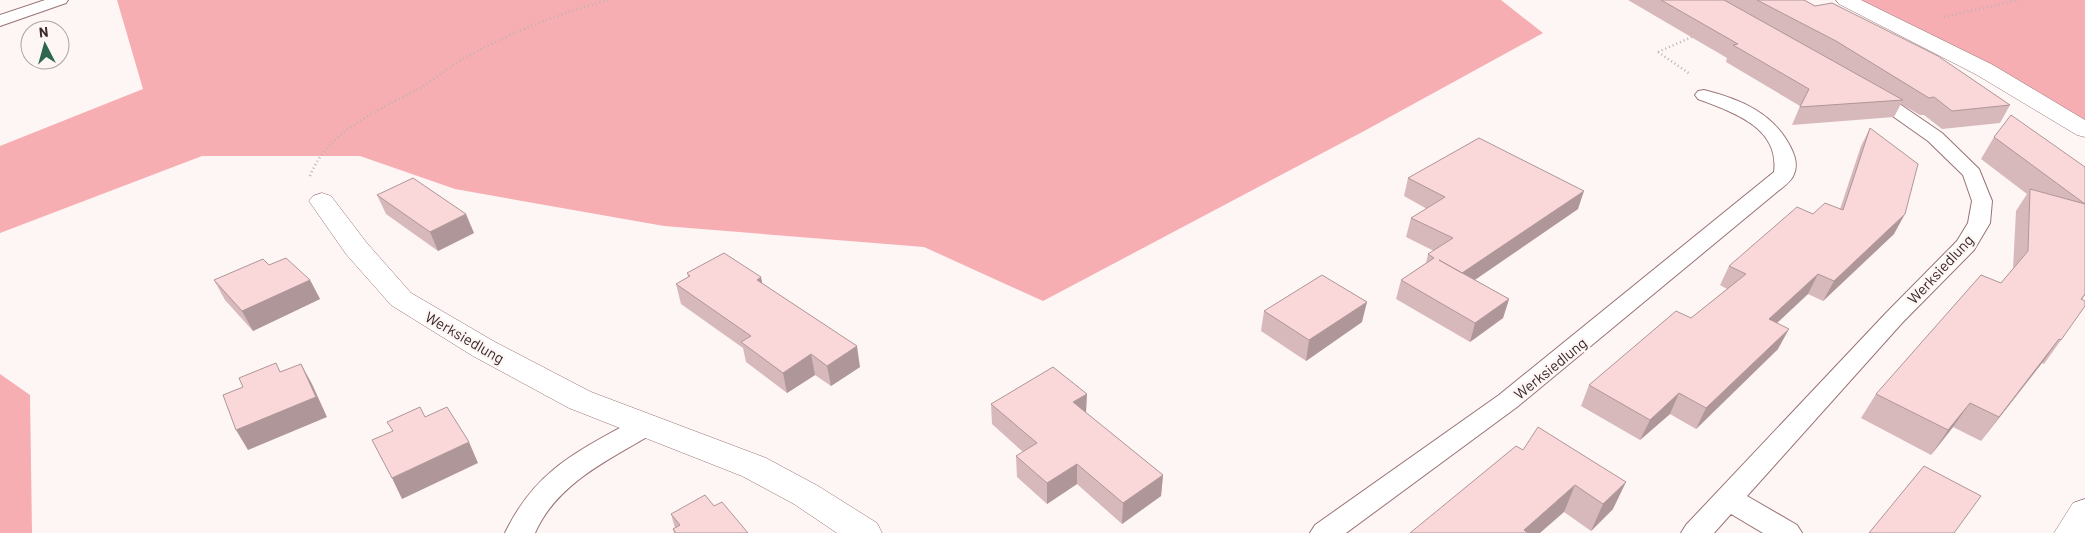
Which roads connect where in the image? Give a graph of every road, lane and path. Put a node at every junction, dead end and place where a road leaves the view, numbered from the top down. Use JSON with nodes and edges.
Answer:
{"nodes":[{"id":1,"x":60,"y":0,"type":"edge"},
{"id":2,"x":608,"y":0,"type":"edge"},
{"id":3,"x":1846,"y":0,"type":"edge"},
{"id":4,"x":2019,"y":0,"type":"edge"},
{"id":5,"x":1939,"y":19,"type":"dead end"},
{"id":6,"x":0,"y":21,"type":"edge"},
{"id":7,"x":1702,"y":33,"type":"edge"},
{"id":8,"x":1855,"y":83,"type":"edge"},
{"id":9,"x":1704,"y":95,"type":"joint"},
{"id":10,"x":2085,"y":130,"type":"edge"},
{"id":11,"x":322,"y":201,"type":"joint"},
{"id":12,"x":645,"y":426,"type":"junction"},
{"id":13,"x":1728,"y":499,"type":"junction"},
{"id":14,"x":2085,"y":513,"type":"edge"},
{"id":15,"x":520,"y":533,"type":"edge"},
{"id":16,"x":864,"y":533,"type":"edge"},
{"id":17,"x":1325,"y":533,"type":"edge"},
{"id":18,"x":1696,"y":533,"type":"edge"},
{"id":19,"x":1787,"y":533,"type":"edge"},
{"id":20,"x":2072,"y":533,"type":"edge"}],
"edges":[{"from":1,"to":6,"type":"lane"},
{"from":2,"to":11,"type":"path"},
{"from":3,"to":10,"type":"street"},
{"from":4,"to":5,"type":"path"},
{"from":7,"to":9,"type":"path"},
{"from":8,"to":13,"type":"lane","name":"Werksiedlung"},
{"from":9,"to":17,"type":"lane","name":"Werksiedlung"},
{"from":11,"to":12,"type":"street","name":"Werksiedlung"},
{"from":12,"to":15,"type":"lane"},
{"from":12,"to":16,"type":"street","name":"Werksiedlung"},
{"from":13,"to":18,"type":"lane","name":"Werksiedlung"},
{"from":13,"to":19,"type":"lane"},
{"from":14,"to":20,"type":"street"}]}
